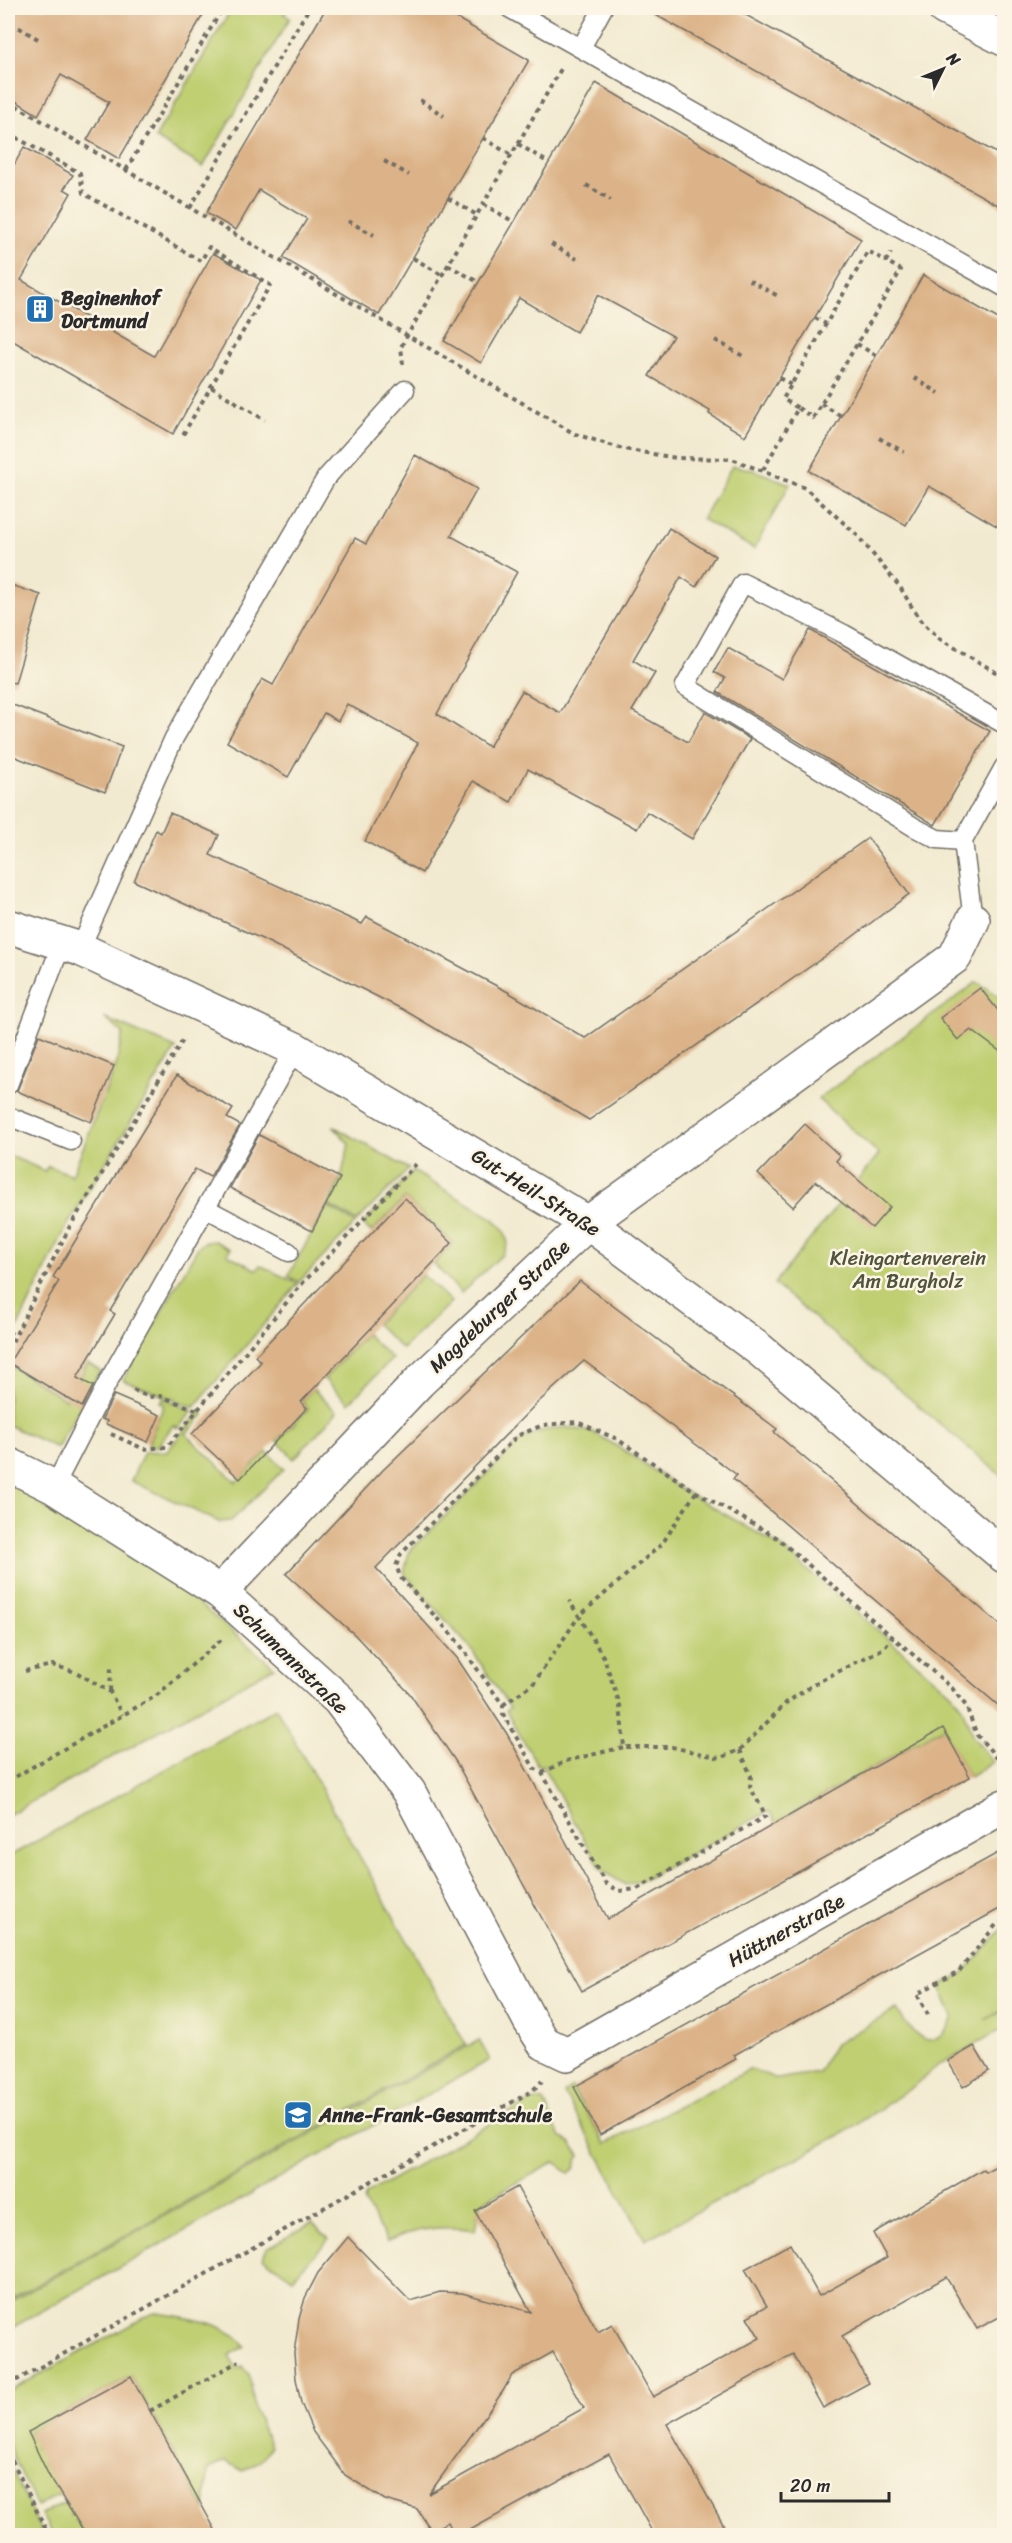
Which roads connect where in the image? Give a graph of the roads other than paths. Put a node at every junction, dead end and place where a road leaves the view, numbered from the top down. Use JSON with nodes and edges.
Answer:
{"nodes":[{"id":1,"x":509,"y":8,"type":"edge"},
{"id":2,"x":603,"y":8,"type":"edge"},
{"id":3,"x":944,"y":8,"type":"edge"},
{"id":4,"x":1005,"y":39,"type":"edge"},
{"id":5,"x":578,"y":47,"type":"junction"},
{"id":6,"x":1005,"y":287,"type":"edge"},
{"id":7,"x":405,"y":390,"type":"dead end"},
{"id":8,"x":1005,"y":724,"type":"edge"},
{"id":9,"x":1005,"y":767,"type":"edge"},
{"id":10,"x":963,"y":842,"type":"junction"},
{"id":11,"x":973,"y":920,"type":"joint"},
{"id":12,"x":8,"y":926,"type":"edge"},
{"id":13,"x":71,"y":946,"type":"junction"},
{"id":14,"x":295,"y":1049,"type":"junction"},
{"id":15,"x":8,"y":1085,"type":"edge"},
{"id":16,"x":8,"y":1116,"type":"edge"},
{"id":17,"x":71,"y":1141,"type":"dead end"},
{"id":18,"x":207,"y":1209,"type":"junction"},
{"id":19,"x":588,"y":1223,"type":"junction"},
{"id":20,"x":289,"y":1252,"type":"dead end"},
{"id":21,"x":8,"y":1464,"type":"edge"},
{"id":22,"x":54,"y":1486,"type":"junction"},
{"id":23,"x":1005,"y":1556,"type":"edge"},
{"id":24,"x":220,"y":1592,"type":"junction"},
{"id":25,"x":1005,"y":1806,"type":"edge"},
{"id":26,"x":567,"y":2054,"type":"joint"}],
"edges":[{"from":1,"to":5,"type":"lane"},
{"from":2,"to":5,"type":"lane"},
{"from":3,"to":4,"type":"street"},
{"from":5,"to":6,"type":"lane"},
{"from":7,"to":13,"type":"lane"},
{"from":8,"to":10,"type":"lane"},
{"from":9,"to":10,"type":"lane"},
{"from":10,"to":11,"type":"lane"},
{"from":11,"to":19,"type":"street","name":"Magdeburger Straße"},
{"from":12,"to":13,"type":"street","name":"Gut-Heil-Straße"},
{"from":13,"to":14,"type":"street","name":"Gut-Heil-Straße"},
{"from":13,"to":15,"type":"lane"},
{"from":14,"to":18,"type":"lane"},
{"from":14,"to":19,"type":"street","name":"Gut-Heil-Straße"},
{"from":16,"to":17,"type":"lane"},
{"from":18,"to":20,"type":"lane"},
{"from":18,"to":22,"type":"lane"},
{"from":19,"to":23,"type":"street","name":"Gut-Heil-Straße"},
{"from":19,"to":24,"type":"street","name":"Magdeburger Straße"},
{"from":21,"to":22,"type":"street","name":"Schumannstraße"},
{"from":22,"to":24,"type":"street","name":"Schumannstraße"},
{"from":24,"to":26,"type":"street","name":"Schumannstraße"},
{"from":25,"to":26,"type":"street","name":"Hüttnerstraße"}]}
